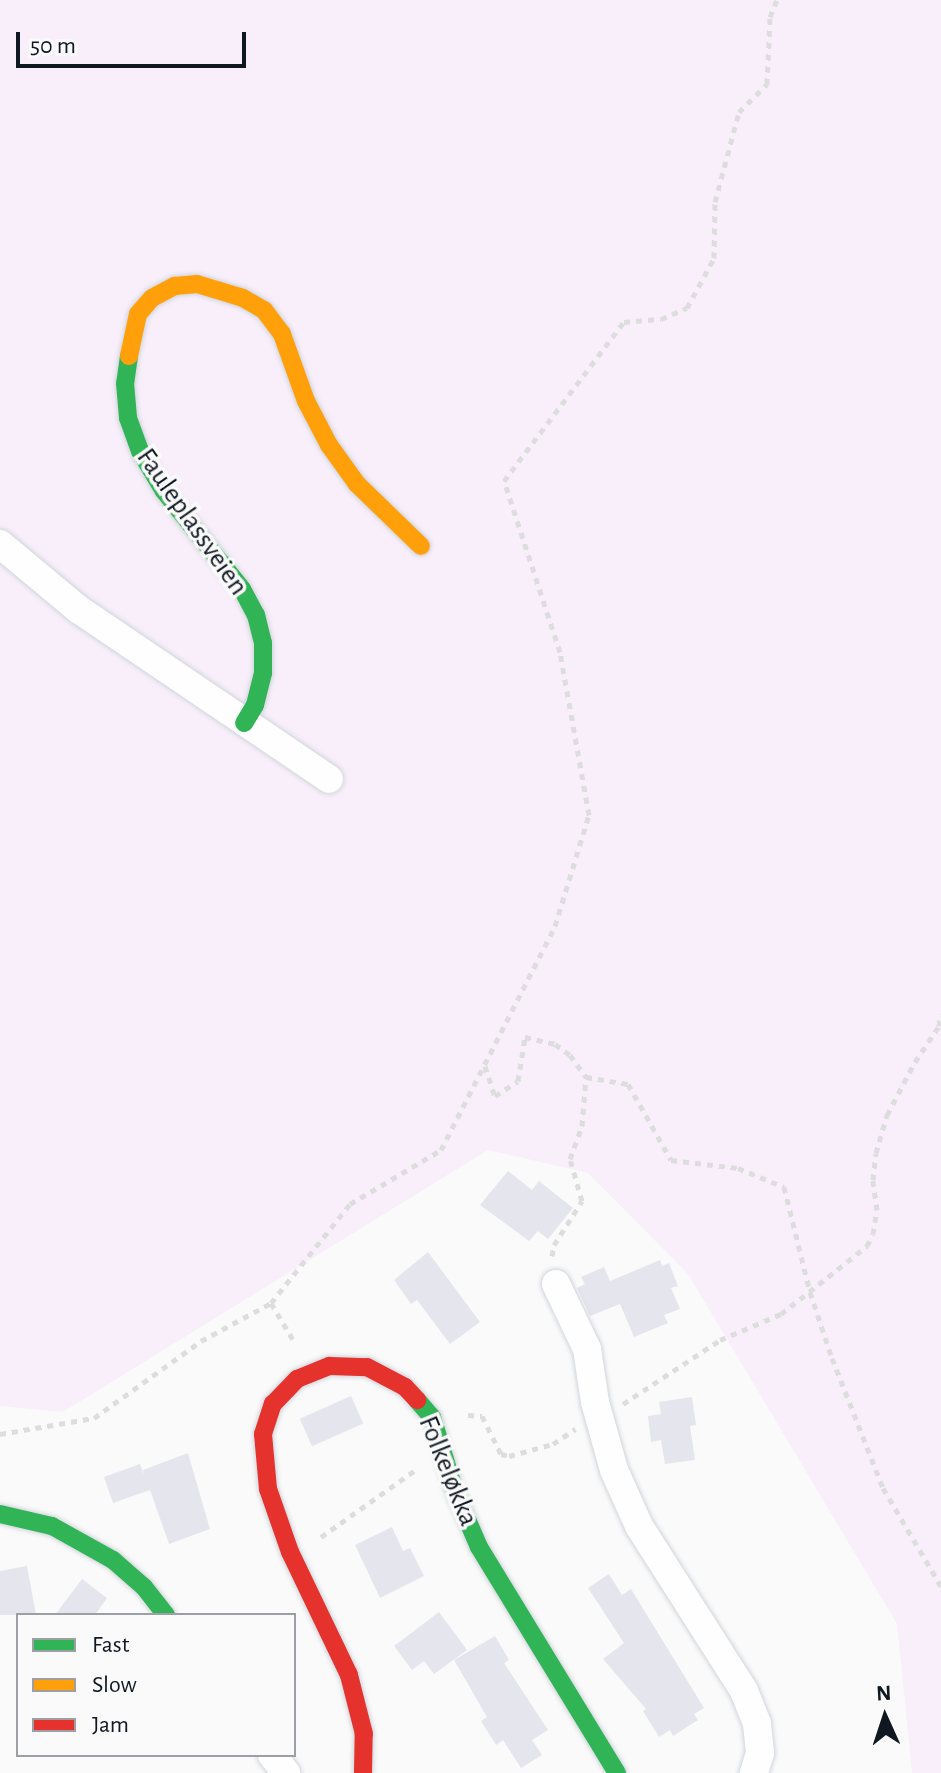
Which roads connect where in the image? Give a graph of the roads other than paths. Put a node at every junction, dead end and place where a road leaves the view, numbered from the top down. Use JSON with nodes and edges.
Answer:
{"nodes":[{"id":1,"x":0,"y":544,"type":"edge"},
{"id":2,"x":421,"y":546,"type":"dead end"},
{"id":3,"x":244,"y":723,"type":"junction"},
{"id":4,"x":329,"y":779,"type":"dead end"},
{"id":5,"x":556,"y":1284,"type":"road end"},
{"id":6,"x":0,"y":1514,"type":"edge"},
{"id":7,"x":164,"y":1613,"type":"edge"},
{"id":8,"x":274,"y":1757,"type":"edge"},
{"id":9,"x":286,"y":1773,"type":"edge"},
{"id":10,"x":363,"y":1773,"type":"edge"},
{"id":11,"x":617,"y":1773,"type":"edge"},
{"id":12,"x":754,"y":1773,"type":"edge"}],
"edges":[{"from":1,"to":3,"type":"street"},
{"from":2,"to":3,"type":"street","name":"Fauleplassveien"},
{"from":3,"to":4,"type":"street"},
{"from":5,"to":12,"type":"street"},
{"from":6,"to":7,"type":"street"},
{"from":8,"to":9,"type":"street"},
{"from":10,"to":11,"type":"street","name":"Folkeløkka"}]}
